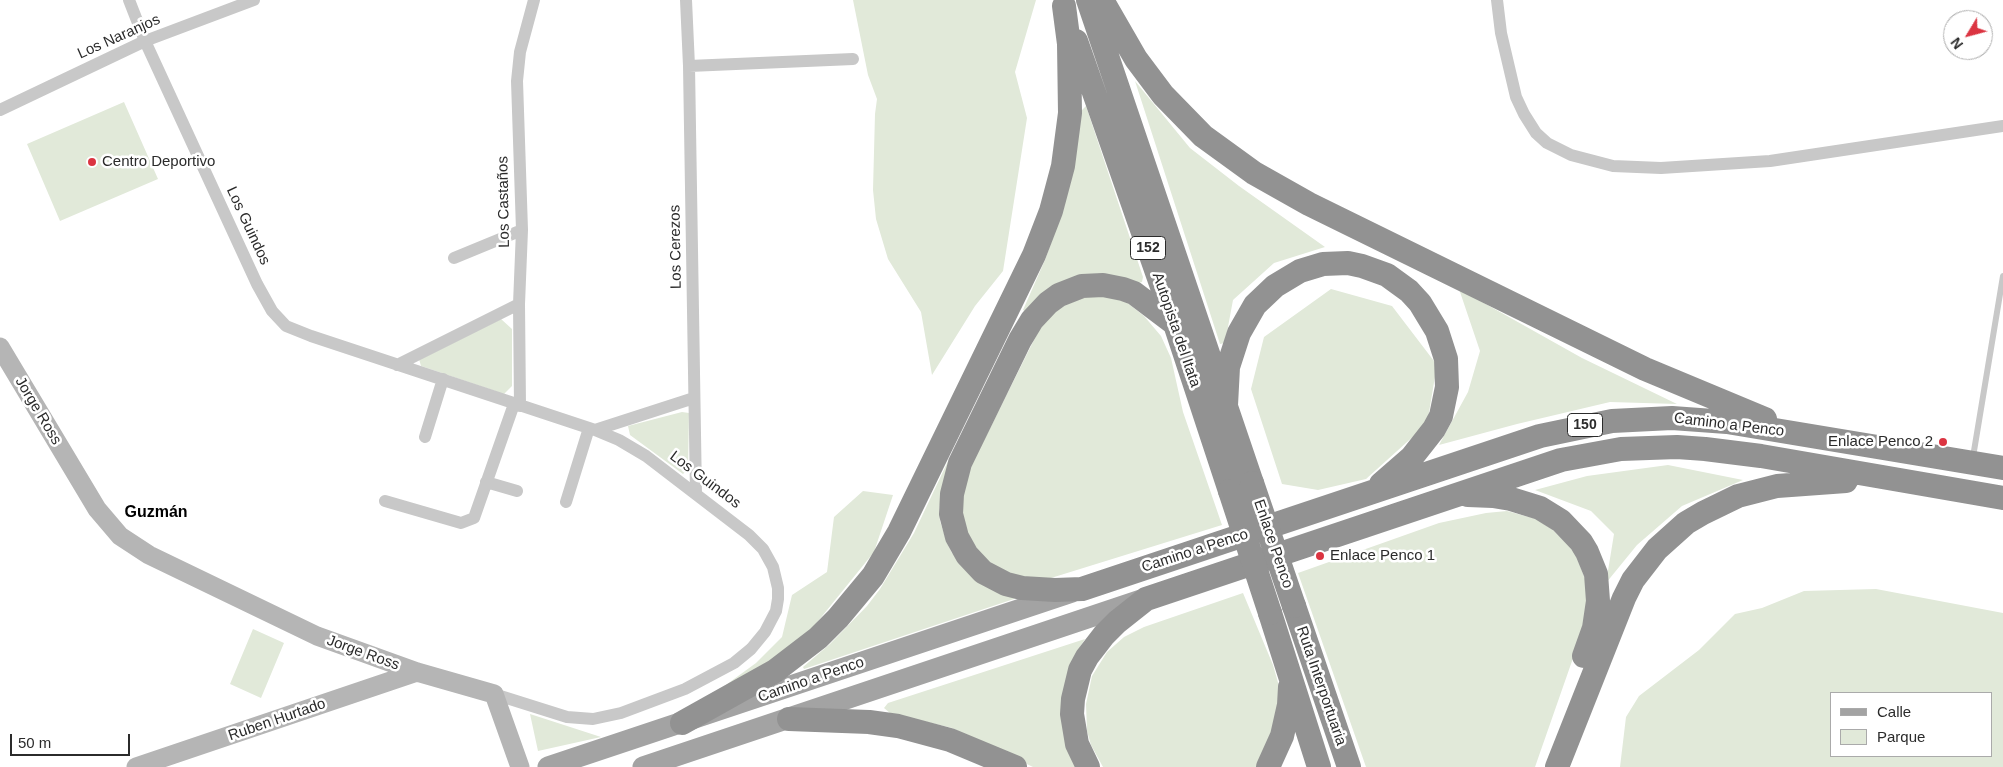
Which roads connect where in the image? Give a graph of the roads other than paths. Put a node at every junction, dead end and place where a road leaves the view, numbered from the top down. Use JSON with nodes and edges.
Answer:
{"nodes":[{"id":1,"x":129,"y":0,"type":"edge"},
{"id":2,"x":254,"y":0,"type":"edge"},
{"id":3,"x":534,"y":0,"type":"edge"},
{"id":4,"x":686,"y":0,"type":"edge"},
{"id":5,"x":1088,"y":0,"type":"edge"},
{"id":6,"x":1102,"y":0,"type":"edge"},
{"id":7,"x":1497,"y":0,"type":"edge"},
{"id":8,"x":1063,"y":3,"type":"edge"},
{"id":9,"x":146,"y":41,"type":"junction"},
{"id":10,"x":853,"y":59,"type":"dead end"},
{"id":11,"x":689,"y":66,"type":"junction"},
{"id":12,"x":0,"y":110,"type":"edge"},
{"id":13,"x":2003,"y":126,"type":"edge"},
{"id":14,"x":522,"y":230,"type":"junction"},
{"id":15,"x":454,"y":258,"type":"dead end"},
{"id":16,"x":2003,"y":276,"type":"edge"},
{"id":17,"x":519,"y":304,"type":"junction"},
{"id":18,"x":1174,"y":324,"type":"junction"},
{"id":19,"x":0,"y":347,"type":"edge"},
{"id":20,"x":398,"y":365,"type":"junction"},
{"id":21,"x":442,"y":379,"type":"junction"},
{"id":22,"x":694,"y":398,"type":"junction"},
{"id":23,"x":517,"y":405,"type":"junction"},
{"id":24,"x":1226,"y":405,"type":"junction"},
{"id":25,"x":592,"y":429,"type":"junction"},
{"id":26,"x":1814,"y":436,"type":"junction"},
{"id":27,"x":425,"y":437,"type":"dead end"},
{"id":28,"x":1972,"y":462,"type":"junction"},
{"id":29,"x":2003,"y":468,"type":"edge"},
{"id":30,"x":1899,"y":480,"type":"junction"},
{"id":31,"x":486,"y":482,"type":"junction"},
{"id":32,"x":1252,"y":483,"type":"joint"},
{"id":33,"x":517,"y":491,"type":"dead end"},
{"id":34,"x":1230,"y":491,"type":"joint"},
{"id":35,"x":696,"y":494,"type":"junction"},
{"id":36,"x":1366,"y":494,"type":"junction"},
{"id":37,"x":1454,"y":496,"type":"junction"},
{"id":38,"x":2003,"y":498,"type":"edge"},
{"id":39,"x":385,"y":501,"type":"dead end"},
{"id":40,"x":566,"y":502,"type":"dead end"},
{"id":41,"x":776,"y":577,"type":"joint"},
{"id":42,"x":1082,"y":589,"type":"junction"},
{"id":43,"x":1146,"y":599,"type":"junction"},
{"id":44,"x":1294,"y":606,"type":"joint"},
{"id":45,"x":1270,"y":613,"type":"joint"},
{"id":46,"x":417,"y":672,"type":"junction"},
{"id":47,"x":1291,"y":675,"type":"junction"},
{"id":48,"x":494,"y":694,"type":"junction"},
{"id":49,"x":789,"y":719,"type":"junction"},
{"id":50,"x":682,"y":723,"type":"junction"},
{"id":51,"x":136,"y":767,"type":"edge"},
{"id":52,"x":520,"y":767,"type":"edge"},
{"id":53,"x":548,"y":767,"type":"edge"},
{"id":54,"x":643,"y":767,"type":"edge"},
{"id":55,"x":1015,"y":767,"type":"edge"},
{"id":56,"x":1088,"y":767,"type":"edge"},
{"id":57,"x":1268,"y":767,"type":"edge"},
{"id":58,"x":1319,"y":767,"type":"edge"},
{"id":59,"x":1349,"y":767,"type":"edge"},
{"id":60,"x":1546,"y":767,"type":"edge"},
{"id":61,"x":1557,"y":767,"type":"edge"}],
"edges":[{"from":1,"to":9,"type":"street","name":"Los Guindos"},
{"from":2,"to":9,"type":"street","name":"Los Naranjos"},
{"from":3,"to":14,"type":"street","name":"Los Castaños"},
{"from":4,"to":11,"type":"street","name":"Los Cerezos"},
{"from":5,"to":24,"type":"highway","name":"Autopista del Itata","number":"152"},
{"from":6,"to":26,"type":"highway"},
{"from":7,"to":13,"type":"street"},
{"from":8,"to":18,"type":"highway","name":"Autopista del Itata","number":"152"},
{"from":8,"to":50,"type":"highway"},
{"from":9,"to":12,"type":"street","name":"Los Naranjos"},
{"from":9,"to":20,"type":"street","name":"Los Guindos"},
{"from":10,"to":11,"type":"street"},
{"from":11,"to":22,"type":"street","name":"Los Cerezos"},
{"from":14,"to":15,"type":"street"},
{"from":14,"to":17,"type":"street","name":"Los Castaños"},
{"from":16,"to":28,"type":"lane"},
{"from":17,"to":20,"type":"street"},
{"from":17,"to":23,"type":"street","name":"Los Castaños"},
{"from":18,"to":34,"type":"highway","name":"Autopista del Itata","number":"152"},
{"from":18,"to":42,"type":"highway"},
{"from":19,"to":46,"type":"main road","name":"Jorge Ross"},
{"from":20,"to":21,"type":"street","name":"Los Guindos"},
{"from":21,"to":23,"type":"street","name":"Los Guindos"},
{"from":21,"to":27,"type":"street"},
{"from":22,"to":25,"type":"street"},
{"from":22,"to":35,"type":"street","name":"Los Cerezos"},
{"from":23,"to":25,"type":"street","name":"Los Guindos"},
{"from":23,"to":31,"type":"street"},
{"from":24,"to":32,"type":"highway","name":"Autopista del Itata","number":"152"},
{"from":24,"to":36,"type":"highway"},
{"from":25,"to":35,"type":"street","name":"Los Guindos"},
{"from":25,"to":40,"type":"street"},
{"from":26,"to":28,"type":"highway","name":"Camino a Penco","number":"150"},
{"from":26,"to":36,"type":"highway","name":"Camino a Penco","number":"150"},
{"from":28,"to":29,"type":"highway","name":"Camino a Penco","number":"150"},
{"from":30,"to":37,"type":"highway","name":"Camino a Penco","number":"150"},
{"from":30,"to":38,"type":"highway","name":"Camino a Penco","number":"150"},
{"from":30,"to":61,"type":"highway"},
{"from":31,"to":33,"type":"street"},
{"from":31,"to":39,"type":"street"},
{"from":32,"to":44,"type":"highway","name":"Enlace Penco","bridge":true},
{"from":34,"to":45,"type":"highway","name":"Enlace Penco","bridge":true},
{"from":35,"to":41,"type":"street","name":"Los Guindos"},
{"from":36,"to":42,"type":"highway","name":"Camino a Penco","number":"150"},
{"from":37,"to":43,"type":"highway","name":"Camino a Penco","number":"150"},
{"from":37,"to":60,"type":"highway"},
{"from":41,"to":48,"type":"street","name":"Jorge Ross"},
{"from":42,"to":50,"type":"main road","name":"Camino a Penco"},
{"from":43,"to":49,"type":"main road","name":"Camino a Penco"},
{"from":43,"to":56,"type":"highway"},
{"from":44,"to":59,"type":"highway","name":"Ruta Interportuaria"},
{"from":45,"to":47,"type":"highway","name":"Ruta Interportuaria"},
{"from":46,"to":48,"type":"main road","name":"Jorge Ross"},
{"from":46,"to":51,"type":"main road","name":"Ruben Hurtado"},
{"from":47,"to":57,"type":"highway"},
{"from":47,"to":58,"type":"highway","name":"Ruta Interportuaria"},
{"from":48,"to":52,"type":"main road"},
{"from":49,"to":54,"type":"main road","name":"Camino a Penco"},
{"from":49,"to":55,"type":"highway"},
{"from":50,"to":53,"type":"main road","name":"Camino a Penco"}]}
